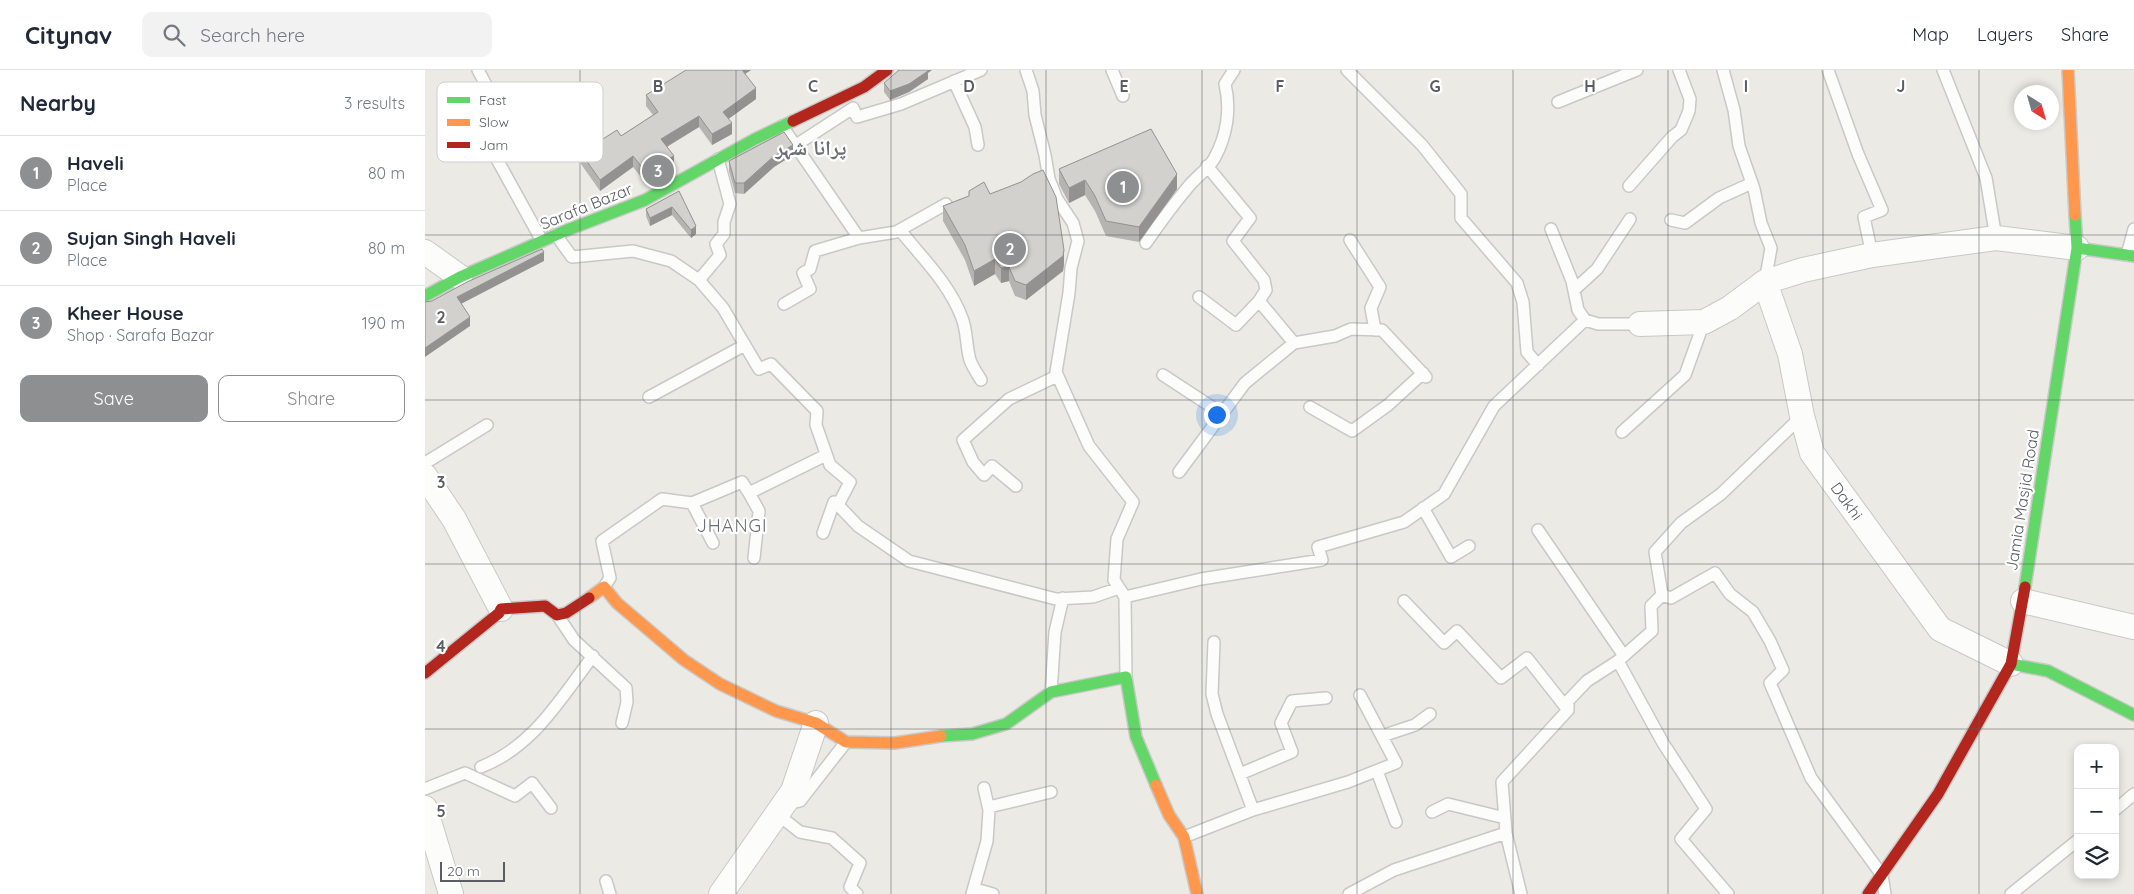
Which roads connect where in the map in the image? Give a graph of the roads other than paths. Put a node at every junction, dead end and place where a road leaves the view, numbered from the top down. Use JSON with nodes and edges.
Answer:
{"nodes":[{"id":1,"x":478,"y":70,"type":"edge"},
{"id":2,"x":887,"y":70,"type":"edge"},
{"id":3,"x":981,"y":70,"type":"edge"},
{"id":4,"x":1026,"y":70,"type":"edge"},
{"id":5,"x":1112,"y":70,"type":"edge"},
{"id":6,"x":1234,"y":70,"type":"edge"},
{"id":7,"x":1347,"y":70,"type":"edge"},
{"id":8,"x":1637,"y":70,"type":"edge"},
{"id":9,"x":1679,"y":70,"type":"edge"},
{"id":10,"x":1723,"y":70,"type":"edge"},
{"id":11,"x":1828,"y":70,"type":"edge"},
{"id":12,"x":1943,"y":70,"type":"edge"},
{"id":13,"x":2068,"y":70,"type":"edge"},
{"id":14,"x":954,"y":81,"type":"junction"},
{"id":15,"x":484,"y":82,"type":"edge"},
{"id":16,"x":1123,"y":96,"type":"dead end"},
{"id":17,"x":1558,"y":102,"type":"dead end"},
{"id":18,"x":782,"y":126,"type":"junction"},
{"id":19,"x":796,"y":145,"type":"junction"},
{"id":20,"x":978,"y":145,"type":"dead end"},
{"id":21,"x":717,"y":159,"type":"junction"},
{"id":22,"x":499,"y":162,"type":"edge"},
{"id":23,"x":1207,"y":166,"type":"junction"},
{"id":24,"x":1752,"y":183,"type":"junction"},
{"id":25,"x":1629,"y":186,"type":"dead end"},
{"id":26,"x":946,"y":204,"type":"edge"},
{"id":27,"x":1630,"y":219,"type":"dead end"},
{"id":28,"x":1671,"y":220,"type":"dead end"},
{"id":29,"x":1551,"y":229,"type":"dead end"},
{"id":30,"x":2134,"y":229,"type":"edge"},
{"id":31,"x":900,"y":230,"type":"junction"},
{"id":32,"x":556,"y":235,"type":"junction"},
{"id":33,"x":859,"y":238,"type":"junction"},
{"id":34,"x":1996,"y":238,"type":"junction"},
{"id":35,"x":1350,"y":240,"type":"dead end"},
{"id":36,"x":543,"y":241,"type":"junction"},
{"id":37,"x":1146,"y":243,"type":"dead end"},
{"id":38,"x":2077,"y":248,"type":"junction"},
{"id":39,"x":425,"y":252,"type":"edge"},
{"id":40,"x":1872,"y":255,"type":"junction"},
{"id":41,"x":2131,"y":255,"type":"edge"},
{"id":42,"x":460,"y":277,"type":"junction"},
{"id":43,"x":699,"y":280,"type":"junction"},
{"id":44,"x":1765,"y":282,"type":"junction"},
{"id":45,"x":1573,"y":290,"type":"junction"},
{"id":46,"x":425,"y":296,"type":"edge"},
{"id":47,"x":1199,"y":297,"type":"dead end"},
{"id":48,"x":1259,"y":301,"type":"junction"},
{"id":49,"x":784,"y":304,"type":"dead end"},
{"id":50,"x":1585,"y":320,"type":"junction"},
{"id":51,"x":1704,"y":322,"type":"junction"},
{"id":52,"x":1640,"y":324,"type":"joint"},
{"id":53,"x":1375,"y":330,"type":"junction"},
{"id":54,"x":1294,"y":343,"type":"junction"},
{"id":55,"x":745,"y":345,"type":"junction"},
{"id":56,"x":1538,"y":365,"type":"junction"},
{"id":57,"x":1163,"y":375,"type":"dead end"},
{"id":58,"x":1057,"y":376,"type":"junction"},
{"id":59,"x":981,"y":380,"type":"dead end"},
{"id":60,"x":649,"y":397,"type":"dead end"},
{"id":61,"x":1310,"y":407,"type":"dead end"},
{"id":62,"x":1221,"y":413,"type":"junction"},
{"id":63,"x":1802,"y":416,"type":"junction"},
{"id":64,"x":487,"y":425,"type":"dead end"},
{"id":65,"x":1622,"y":432,"type":"dead end"},
{"id":66,"x":826,"y":455,"type":"junction"},
{"id":67,"x":425,"y":464,"type":"edge"},
{"id":68,"x":1179,"y":472,"type":"dead end"},
{"id":69,"x":425,"y":476,"type":"edge"},
{"id":70,"x":1016,"y":486,"type":"dead end"},
{"id":71,"x":749,"y":493,"type":"junction"},
{"id":72,"x":692,"y":503,"type":"junction"},
{"id":73,"x":838,"y":505,"type":"junction"},
{"id":74,"x":1423,"y":508,"type":"junction"},
{"id":75,"x":1538,"y":530,"type":"dead end"},
{"id":76,"x":823,"y":533,"type":"dead end"},
{"id":77,"x":713,"y":543,"type":"dead end"},
{"id":78,"x":1469,"y":546,"type":"dead end"},
{"id":79,"x":754,"y":558,"type":"dead end"},
{"id":80,"x":604,"y":587,"type":"junction"},
{"id":81,"x":1122,"y":592,"type":"junction"},
{"id":82,"x":1662,"y":595,"type":"junction"},
{"id":83,"x":1063,"y":598,"type":"junction"},
{"id":84,"x":1404,"y":601,"type":"dead end"},
{"id":85,"x":2023,"y":601,"type":"junction"},
{"id":86,"x":501,"y":609,"type":"junction"},
{"id":87,"x":557,"y":615,"type":"junction"},
{"id":88,"x":2134,"y":627,"type":"edge"},
{"id":89,"x":1214,"y":642,"type":"dead end"},
{"id":90,"x":593,"y":656,"type":"junction"},
{"id":91,"x":1621,"y":659,"type":"junction"},
{"id":92,"x":2011,"y":664,"type":"junction"},
{"id":93,"x":425,"y":673,"type":"edge"},
{"id":94,"x":1126,"y":677,"type":"junction"},
{"id":95,"x":1051,"y":692,"type":"junction"},
{"id":96,"x":1360,"y":695,"type":"dead end"},
{"id":97,"x":1326,"y":698,"type":"dead end"},
{"id":98,"x":1568,"y":710,"type":"junction"},
{"id":99,"x":1430,"y":714,"type":"dead end"},
{"id":100,"x":2134,"y":715,"type":"edge"},
{"id":101,"x":622,"y":723,"type":"dead end"},
{"id":102,"x":816,"y":723,"type":"junction"},
{"id":103,"x":1382,"y":736,"type":"junction"},
{"id":104,"x":846,"y":742,"type":"junction"},
{"id":105,"x":481,"y":767,"type":"dead end"},
{"id":106,"x":1377,"y":771,"type":"junction"},
{"id":107,"x":1239,"y":774,"type":"junction"},
{"id":108,"x":984,"y":788,"type":"dead end"},
{"id":109,"x":425,"y":789,"type":"edge"},
{"id":110,"x":1051,"y":792,"type":"dead end"},
{"id":111,"x":2134,"y":794,"type":"edge"},
{"id":112,"x":989,"y":807,"type":"junction"},
{"id":113,"x":2119,"y":807,"type":"edge"},
{"id":114,"x":425,"y":808,"type":"edge"},
{"id":115,"x":551,"y":808,"type":"dead end"},
{"id":116,"x":780,"y":809,"type":"junction"},
{"id":117,"x":1253,"y":810,"type":"junction"},
{"id":118,"x":1432,"y":812,"type":"dead end"},
{"id":119,"x":1505,"y":818,"type":"junction"},
{"id":120,"x":1396,"y":822,"type":"dead end"},
{"id":121,"x":1506,"y":834,"type":"junction"},
{"id":122,"x":1184,"y":837,"type":"junction"},
{"id":123,"x":2074,"y":843,"type":"edge"},
{"id":124,"x":1882,"y":875,"type":"junction"},
{"id":125,"x":605,"y":882,"type":"dead end"},
{"id":126,"x":974,"y":891,"type":"edge"},
{"id":127,"x":2013,"y":893,"type":"edge"},
{"id":128,"x":451,"y":894,"type":"edge"},
{"id":129,"x":610,"y":894,"type":"edge"},
{"id":130,"x":721,"y":894,"type":"edge"},
{"id":131,"x":857,"y":894,"type":"edge"},
{"id":132,"x":993,"y":894,"type":"edge"},
{"id":133,"x":1197,"y":894,"type":"edge"},
{"id":134,"x":1349,"y":894,"type":"edge"},
{"id":135,"x":1521,"y":894,"type":"edge"},
{"id":136,"x":1728,"y":894,"type":"edge"},
{"id":137,"x":1868,"y":894,"type":"edge"},
{"id":138,"x":1885,"y":894,"type":"edge"}],
"edges":[{"from":1,"to":15,"type":"lane"},
{"from":2,"to":18,"type":"street","name":"Sarafa Bazar"},
{"from":3,"to":14,"type":"lane"},
{"from":4,"to":58,"type":"lane"},
{"from":5,"to":16,"type":"lane"},
{"from":6,"to":23,"type":"lane"},
{"from":7,"to":56,"type":"lane"},
{"from":8,"to":17,"type":"lane"},
{"from":9,"to":25,"type":"lane"},
{"from":10,"to":24,"type":"lane"},
{"from":11,"to":40,"type":"lane"},
{"from":12,"to":34,"type":"lane"},
{"from":13,"to":38,"type":"street","name":"Jamia Masjid Road"},
{"from":14,"to":19,"type":"lane"},
{"from":14,"to":20,"type":"lane"},
{"from":18,"to":19,"type":"lane"},
{"from":18,"to":21,"type":"street","name":"Sarafa Bazar"},
{"from":19,"to":33,"type":"lane"},
{"from":21,"to":32,"type":"street","name":"Sarafa Bazar"},
{"from":21,"to":43,"type":"lane"},
{"from":22,"to":36,"type":"lane"},
{"from":23,"to":37,"type":"lane"},
{"from":23,"to":48,"type":"lane"},
{"from":24,"to":28,"type":"lane"},
{"from":24,"to":44,"type":"lane"},
{"from":26,"to":31,"type":"lane"},
{"from":27,"to":45,"type":"lane"},
{"from":29,"to":45,"type":"lane"},
{"from":30,"to":41,"type":"lane"},
{"from":31,"to":33,"type":"lane"},
{"from":31,"to":59,"type":"lane"},
{"from":32,"to":36,"type":"street","name":"Sarafa Bazar"},
{"from":32,"to":43,"type":"lane"},
{"from":33,"to":49,"type":"lane"},
{"from":34,"to":38,"type":"street"},
{"from":34,"to":40,"type":"street"},
{"from":35,"to":53,"type":"lane"},
{"from":36,"to":42,"type":"street","name":"Sarafa Bazar"},
{"from":38,"to":41,"type":"street"},
{"from":38,"to":85,"type":"street","name":"Jamia Masjid Road"},
{"from":39,"to":42,"type":"street"},
{"from":40,"to":44,"type":"street"},
{"from":42,"to":46,"type":"street","name":"Sarafa Bazar"},
{"from":43,"to":55,"type":"lane"},
{"from":44,"to":51,"type":"street"},
{"from":44,"to":63,"type":"street","name":"Dakhi"},
{"from":45,"to":50,"type":"lane"},
{"from":47,"to":48,"type":"lane"},
{"from":48,"to":54,"type":"lane"},
{"from":50,"to":52,"type":"lane"},
{"from":50,"to":56,"type":"lane"},
{"from":51,"to":52,"type":"street"},
{"from":51,"to":65,"type":"lane"},
{"from":53,"to":54,"type":"lane"},
{"from":53,"to":61,"type":"lane"},
{"from":54,"to":62,"type":"lane"},
{"from":55,"to":60,"type":"lane"},
{"from":55,"to":66,"type":"lane"},
{"from":56,"to":74,"type":"lane"},
{"from":57,"to":62,"type":"lane"},
{"from":58,"to":70,"type":"lane"},
{"from":58,"to":81,"type":"lane"},
{"from":62,"to":68,"type":"lane"},
{"from":63,"to":82,"type":"lane"},
{"from":63,"to":92,"type":"street","name":"Dakhi"},
{"from":64,"to":67,"type":"lane"},
{"from":66,"to":71,"type":"lane"},
{"from":66,"to":73,"type":"lane"},
{"from":69,"to":86,"type":"street"},
{"from":71,"to":72,"type":"lane"},
{"from":71,"to":79,"type":"lane"},
{"from":72,"to":77,"type":"lane"},
{"from":72,"to":80,"type":"lane"},
{"from":73,"to":76,"type":"lane"},
{"from":73,"to":83,"type":"lane"},
{"from":74,"to":78,"type":"lane"},
{"from":74,"to":81,"type":"lane"},
{"from":75,"to":91,"type":"lane"},
{"from":80,"to":87,"type":"street"},
{"from":80,"to":102,"type":"street"},
{"from":81,"to":83,"type":"lane"},
{"from":81,"to":94,"type":"lane"},
{"from":82,"to":91,"type":"lane"},
{"from":82,"to":124,"type":"lane"},
{"from":83,"to":95,"type":"lane"},
{"from":84,"to":98,"type":"lane"},
{"from":85,"to":88,"type":"street"},
{"from":85,"to":92,"type":"street","name":"Jamia Masjid Road"},
{"from":86,"to":87,"type":"street"},
{"from":86,"to":93,"type":"street"},
{"from":87,"to":90,"type":"lane"},
{"from":89,"to":107,"type":"lane"},
{"from":90,"to":101,"type":"lane"},
{"from":90,"to":105,"type":"lane"},
{"from":91,"to":98,"type":"lane"},
{"from":91,"to":136,"type":"lane"},
{"from":92,"to":100,"type":"street"},
{"from":92,"to":124,"type":"street","name":"Jamia Masjid Road"},
{"from":94,"to":95,"type":"street"},
{"from":94,"to":122,"type":"street"},
{"from":95,"to":104,"type":"street"},
{"from":96,"to":103,"type":"lane"},
{"from":97,"to":107,"type":"lane"},
{"from":98,"to":119,"type":"lane"},
{"from":99,"to":103,"type":"lane"},
{"from":102,"to":104,"type":"street"},
{"from":102,"to":116,"type":"street"},
{"from":103,"to":106,"type":"lane"},
{"from":104,"to":116,"type":"lane"},
{"from":106,"to":117,"type":"lane"},
{"from":106,"to":120,"type":"lane"},
{"from":107,"to":117,"type":"lane"},
{"from":108,"to":112,"type":"lane"},
{"from":109,"to":115,"type":"lane"},
{"from":110,"to":112,"type":"lane"},
{"from":111,"to":113,"type":"lane"},
{"from":112,"to":126,"type":"lane"},
{"from":114,"to":128,"type":"street"},
{"from":116,"to":130,"type":"street"},
{"from":116,"to":131,"type":"lane"},
{"from":117,"to":122,"type":"lane"},
{"from":118,"to":119,"type":"lane"},
{"from":119,"to":121,"type":"lane"},
{"from":121,"to":134,"type":"lane"},
{"from":121,"to":135,"type":"lane"},
{"from":122,"to":133,"type":"street"},
{"from":123,"to":127,"type":"lane"},
{"from":124,"to":137,"type":"street","name":"Jamia Masjid Road"},
{"from":124,"to":138,"type":"lane"},
{"from":125,"to":129,"type":"lane"},
{"from":126,"to":132,"type":"lane"}]}
